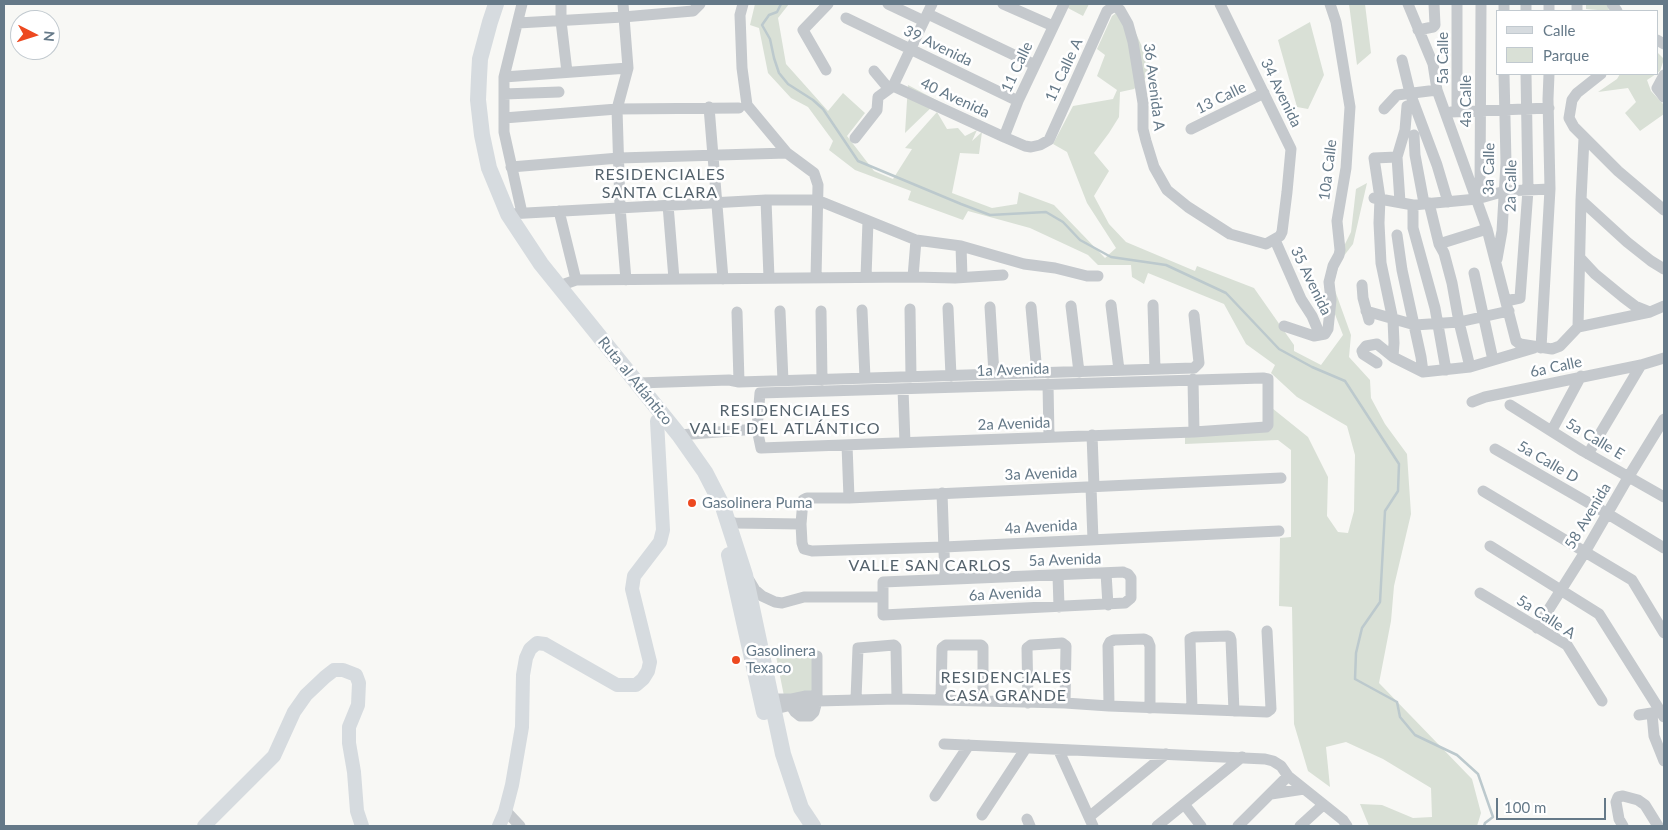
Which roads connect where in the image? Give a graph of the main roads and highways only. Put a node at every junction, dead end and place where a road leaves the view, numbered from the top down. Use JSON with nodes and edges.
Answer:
{"nodes":[{"id":1,"x":486,"y":4,"type":"edge"},
{"id":2,"x":496,"y":4,"type":"edge"},
{"id":3,"x":657,"y":421,"type":"junction"},
{"id":4,"x":763,"y":681,"type":"junction"},
{"id":5,"x":204,"y":826,"type":"edge"},
{"id":6,"x":362,"y":826,"type":"edge"},
{"id":7,"x":498,"y":826,"type":"edge"},
{"id":8,"x":802,"y":826,"type":"edge"},
{"id":9,"x":813,"y":826,"type":"edge"}],
"edges":[{"from":1,"to":3,"type":"highway","name":"Ruta al Atlántico"},
{"from":2,"to":4,"type":"highway","name":"Ruta al Atlántico"},
{"from":3,"to":4,"type":"highway","name":"Ruta al Atlántico"},
{"from":3,"to":7,"type":"main road"},
{"from":4,"to":8,"type":"highway","name":"Ruta al Atlántico"},
{"from":4,"to":9,"type":"highway","name":"Ruta al Atlántico"},
{"from":5,"to":6,"type":"main road"}]}
